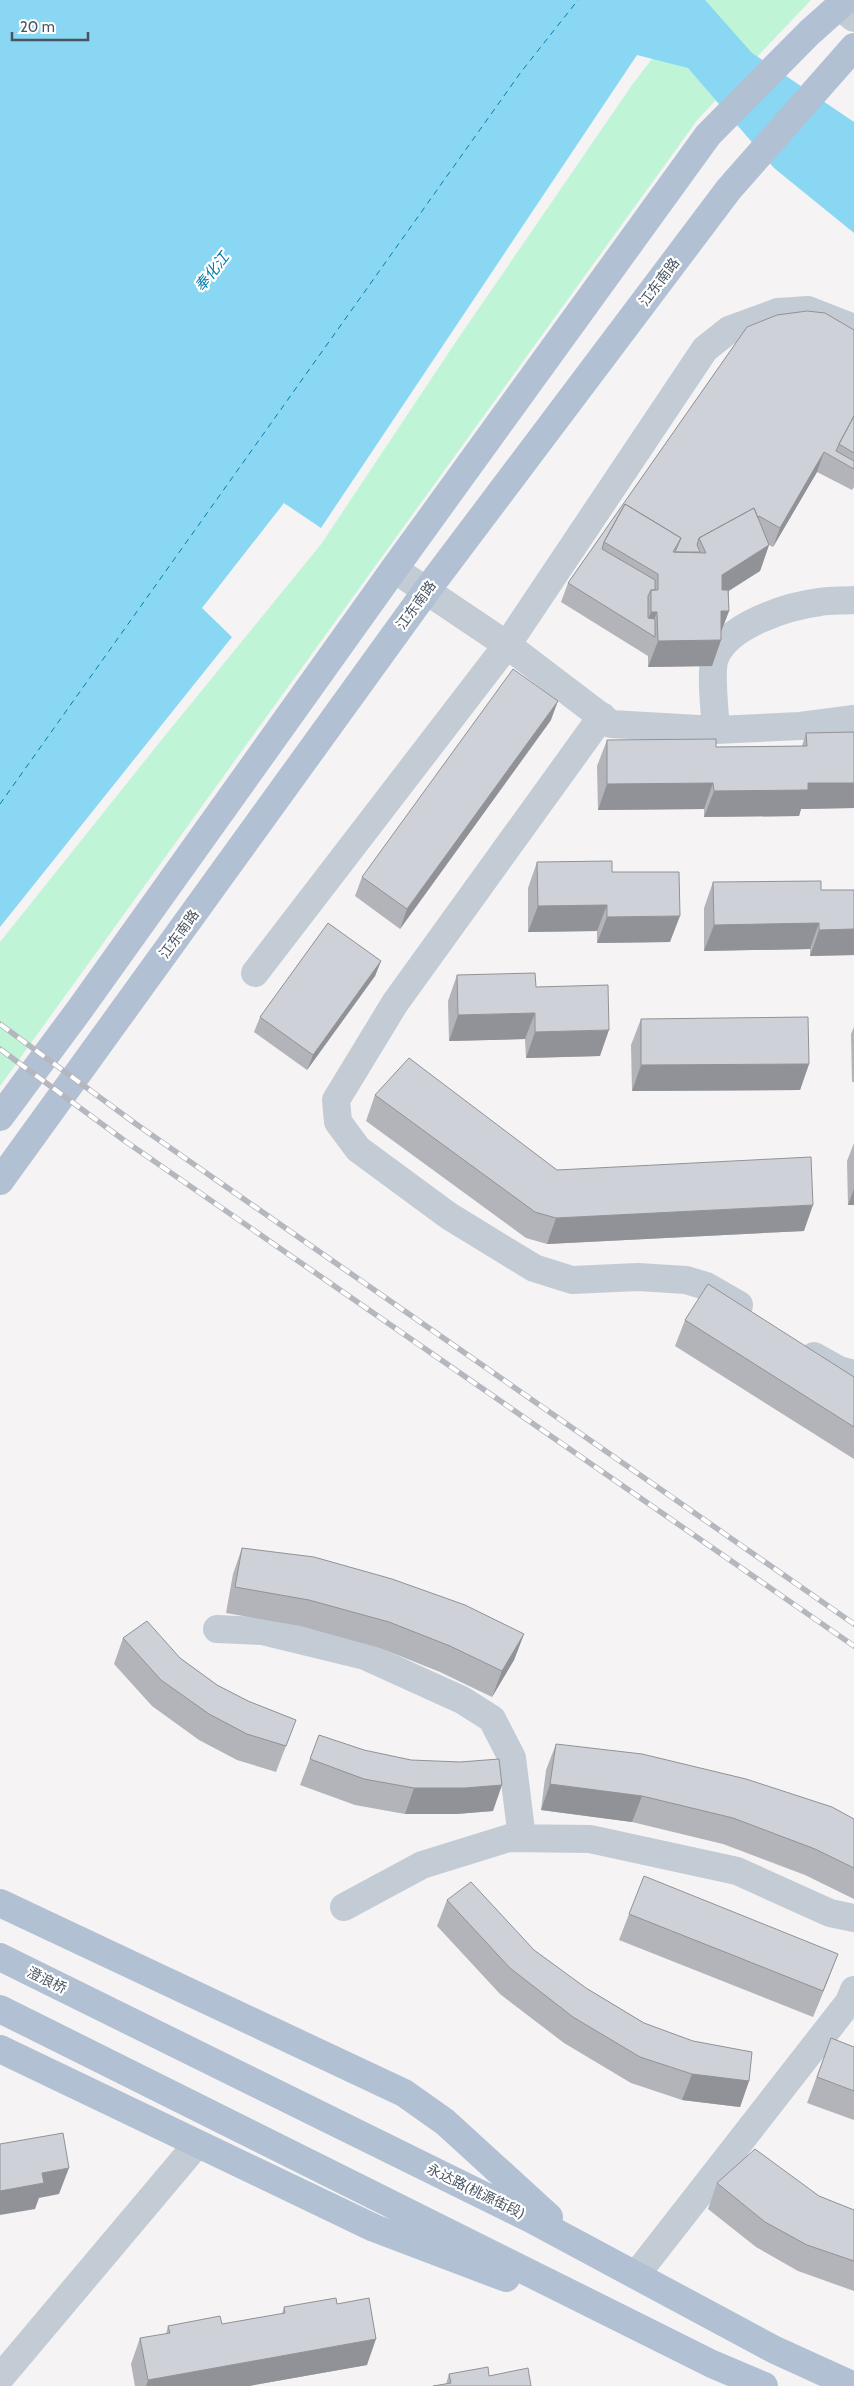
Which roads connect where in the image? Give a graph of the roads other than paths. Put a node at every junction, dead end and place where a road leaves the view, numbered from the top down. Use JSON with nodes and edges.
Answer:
{"nodes":[{"id":1,"x":847,"y":8,"type":"edge"},
{"id":2,"x":846,"y":56,"type":"edge"},
{"id":3,"x":854,"y":328,"type":"edge"},
{"id":4,"x":394,"y":569,"type":"junction"},
{"id":5,"x":427,"y":590,"type":"junction"},
{"id":6,"x":854,"y":600,"type":"edge"},
{"id":7,"x":507,"y":645,"type":"junction"},
{"id":8,"x":602,"y":716,"type":"junction"},
{"id":9,"x":854,"y":719,"type":"edge"},
{"id":10,"x":716,"y":730,"type":"junction"},
{"id":11,"x":255,"y":973,"type":"dead end"},
{"id":12,"x":0,"y":1117,"type":"edge"},
{"id":13,"x":0,"y":1181,"type":"edge"},
{"id":14,"x":763,"y":1321,"type":"edge"},
{"id":15,"x":796,"y":1344,"type":"edge"},
{"id":16,"x":854,"y":1374,"type":"edge"},
{"id":17,"x":217,"y":1629,"type":"dead end"},
{"id":18,"x":522,"y":1838,"type":"junction"},
{"id":19,"x":0,"y":1903,"type":"edge"},
{"id":20,"x":344,"y":1907,"type":"dead end"},
{"id":21,"x":854,"y":1918,"type":"edge"},
{"id":22,"x":0,"y":1957,"type":"edge"},
{"id":23,"x":854,"y":1990,"type":"edge"},
{"id":24,"x":95,"y":2003,"type":"joint"},
{"id":25,"x":0,"y":2009,"type":"edge"},
{"id":26,"x":0,"y":2049,"type":"edge"},
{"id":27,"x":197,"y":2144,"type":"junction"},
{"id":28,"x":578,"y":2244,"type":"junction"},
{"id":29,"x":636,"y":2275,"type":"junction"},
{"id":30,"x":640,"y":2328,"type":"junction"},
{"id":31,"x":0,"y":2378,"type":"edge"},
{"id":32,"x":764,"y":2386,"type":"edge"},
{"id":33,"x":854,"y":2386,"type":"edge"}],
"edges":[{"from":1,"to":4,"type":"main road"},
{"from":2,"to":5,"type":"main road","name":"江东南路"},
{"from":3,"to":7,"type":"street"},
{"from":4,"to":5,"type":"street"},
{"from":4,"to":12,"type":"main road"},
{"from":5,"to":7,"type":"street"},
{"from":5,"to":13,"type":"main road","name":"江东南路"},
{"from":6,"to":10,"type":"street"},
{"from":7,"to":8,"type":"street"},
{"from":7,"to":11,"type":"street"},
{"from":8,"to":10,"type":"street"},
{"from":8,"to":14,"type":"street"},
{"from":9,"to":10,"type":"street"},
{"from":15,"to":16,"type":"street"},
{"from":17,"to":18,"type":"street"},
{"from":18,"to":20,"type":"street"},
{"from":18,"to":21,"type":"street"},
{"from":19,"to":28,"type":"main road"},
{"from":22,"to":24,"type":"main road","name":"澄浪桥"},
{"from":23,"to":29,"type":"street"},
{"from":24,"to":28,"type":"main road","name":"永达路(桃源街段)"},
{"from":25,"to":30,"type":"main road"},
{"from":26,"to":27,"type":"main road"},
{"from":27,"to":30,"type":"main road"},
{"from":27,"to":31,"type":"street"},
{"from":28,"to":29,"type":"main road","name":"永达路(桃源街段)"},
{"from":29,"to":33,"type":"main road","name":"永达路(桃源街段)"},
{"from":30,"to":32,"type":"main road"}]}
